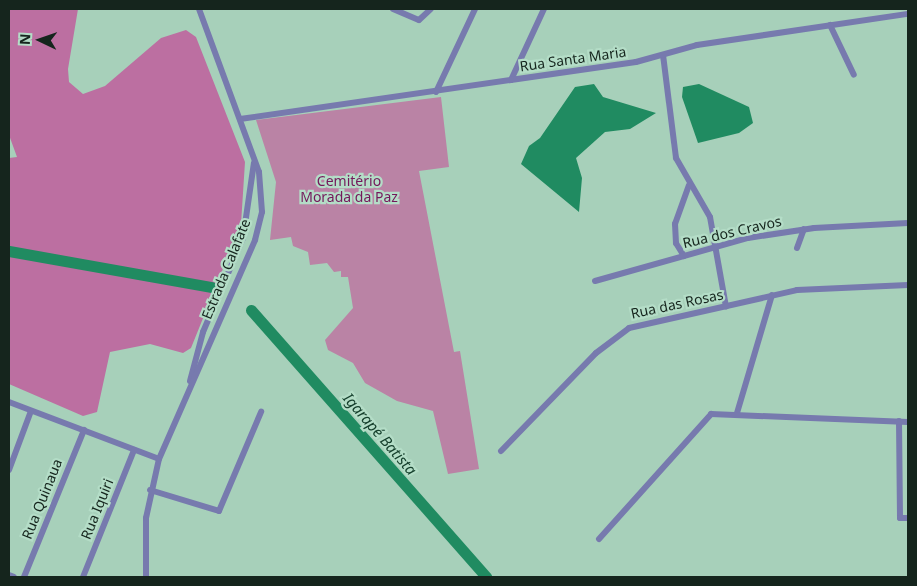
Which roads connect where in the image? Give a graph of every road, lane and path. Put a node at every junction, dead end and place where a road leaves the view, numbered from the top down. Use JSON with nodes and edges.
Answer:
{"nodes":[{"id":1,"x":199,"y":9,"type":"edge"},
{"id":2,"x":393,"y":9,"type":"edge"},
{"id":3,"x":431,"y":9,"type":"edge"},
{"id":4,"x":475,"y":9,"type":"edge"},
{"id":5,"x":544,"y":9,"type":"edge"},
{"id":6,"x":908,"y":14,"type":"edge"},
{"id":7,"x":830,"y":25,"type":"junction"},
{"id":8,"x":663,"y":56,"type":"junction"},
{"id":9,"x":854,"y":76,"type":"dead end"},
{"id":10,"x":511,"y":80,"type":"junction"},
{"id":11,"x":436,"y":92,"type":"junction"},
{"id":12,"x":240,"y":119,"type":"junction"},
{"id":13,"x":254,"y":163,"type":"junction"},
{"id":14,"x":689,"y":185,"type":"junction"},
{"id":15,"x":908,"y":223,"type":"edge"},
{"id":16,"x":804,"y":229,"type":"junction"},
{"id":17,"x":717,"y":248,"type":"junction"},
{"id":18,"x":798,"y":248,"type":"dead end"},
{"id":19,"x":684,"y":256,"type":"junction"},
{"id":20,"x":594,"y":281,"type":"dead end"},
{"id":21,"x":908,"y":285,"type":"edge"},
{"id":22,"x":772,"y":295,"type":"junction"},
{"id":23,"x":726,"y":306,"type":"junction"},
{"id":24,"x":190,"y":381,"type":"junction"},
{"id":25,"x":9,"y":402,"type":"edge"},
{"id":26,"x":31,"y":411,"type":"junction"},
{"id":27,"x":261,"y":412,"type":"dead end"},
{"id":28,"x":737,"y":413,"type":"junction"},
{"id":29,"x":899,"y":421,"type":"junction"},
{"id":30,"x":908,"y":422,"type":"edge"},
{"id":31,"x":84,"y":430,"type":"junction"},
{"id":32,"x":134,"y":450,"type":"junction"},
{"id":33,"x":501,"y":451,"type":"dead end"},
{"id":34,"x":159,"y":459,"type":"junction"},
{"id":35,"x":9,"y":470,"type":"edge"},
{"id":36,"x":150,"y":490,"type":"junction"},
{"id":37,"x":908,"y":518,"type":"edge"},
{"id":38,"x":599,"y":539,"type":"dead end"},
{"id":39,"x":9,"y":575,"type":"edge"},
{"id":40,"x":14,"y":577,"type":"edge"},
{"id":41,"x":24,"y":577,"type":"edge"},
{"id":42,"x":83,"y":577,"type":"edge"},
{"id":43,"x":146,"y":577,"type":"edge"}],
"edges":[{"from":1,"to":12,"type":"street","name":"Estrada Calafate"},
{"from":2,"to":3,"type":"street"},
{"from":4,"to":11,"type":"street"},
{"from":5,"to":10,"type":"street"},
{"from":6,"to":7,"type":"street","name":"Rua Santa Maria"},
{"from":7,"to":8,"type":"street","name":"Rua Santa Maria"},
{"from":7,"to":9,"type":"street"},
{"from":8,"to":10,"type":"street","name":"Rua Santa Maria"},
{"from":8,"to":14,"type":"street"},
{"from":10,"to":11,"type":"street","name":"Rua Santa Maria"},
{"from":11,"to":12,"type":"street","name":"Rua Santa Maria"},
{"from":12,"to":13,"type":"street","name":"Estrada Calafate"},
{"from":13,"to":24,"type":"street","name":"Estrada Calafate"},
{"from":13,"to":24,"type":"street","name":"Estrada Calafate"},
{"from":14,"to":17,"type":"street"},
{"from":14,"to":19,"type":"street"},
{"from":15,"to":16,"type":"street","name":"Rua dos Cravos"},
{"from":16,"to":17,"type":"street","name":"Rua dos Cravos"},
{"from":16,"to":18,"type":"street"},
{"from":17,"to":19,"type":"street","name":"Rua dos Cravos"},
{"from":17,"to":23,"type":"street"},
{"from":19,"to":20,"type":"street","name":"Rua dos Cravos"},
{"from":21,"to":22,"type":"street","name":"Rua das Rosas"},
{"from":22,"to":23,"type":"street","name":"Rua das Rosas"},
{"from":22,"to":28,"type":"street"},
{"from":23,"to":33,"type":"street","name":"Rua das Rosas"},
{"from":24,"to":34,"type":"street","name":"Estrada Calafate"},
{"from":25,"to":26,"type":"street"},
{"from":26,"to":31,"type":"street"},
{"from":26,"to":35,"type":"street"},
{"from":27,"to":36,"type":"street"},
{"from":28,"to":29,"type":"street"},
{"from":28,"to":38,"type":"street"},
{"from":29,"to":30,"type":"street"},
{"from":29,"to":37,"type":"street"},
{"from":31,"to":32,"type":"street"},
{"from":31,"to":41,"type":"street","name":"Rua Quinaua"},
{"from":32,"to":34,"type":"street"},
{"from":32,"to":42,"type":"street","name":"Rua Iquiri"},
{"from":34,"to":36,"type":"street","name":"Estrada Calafate"},
{"from":36,"to":43,"type":"street","name":"Estrada Calafate"},
{"from":39,"to":40,"type":"street"}]}
